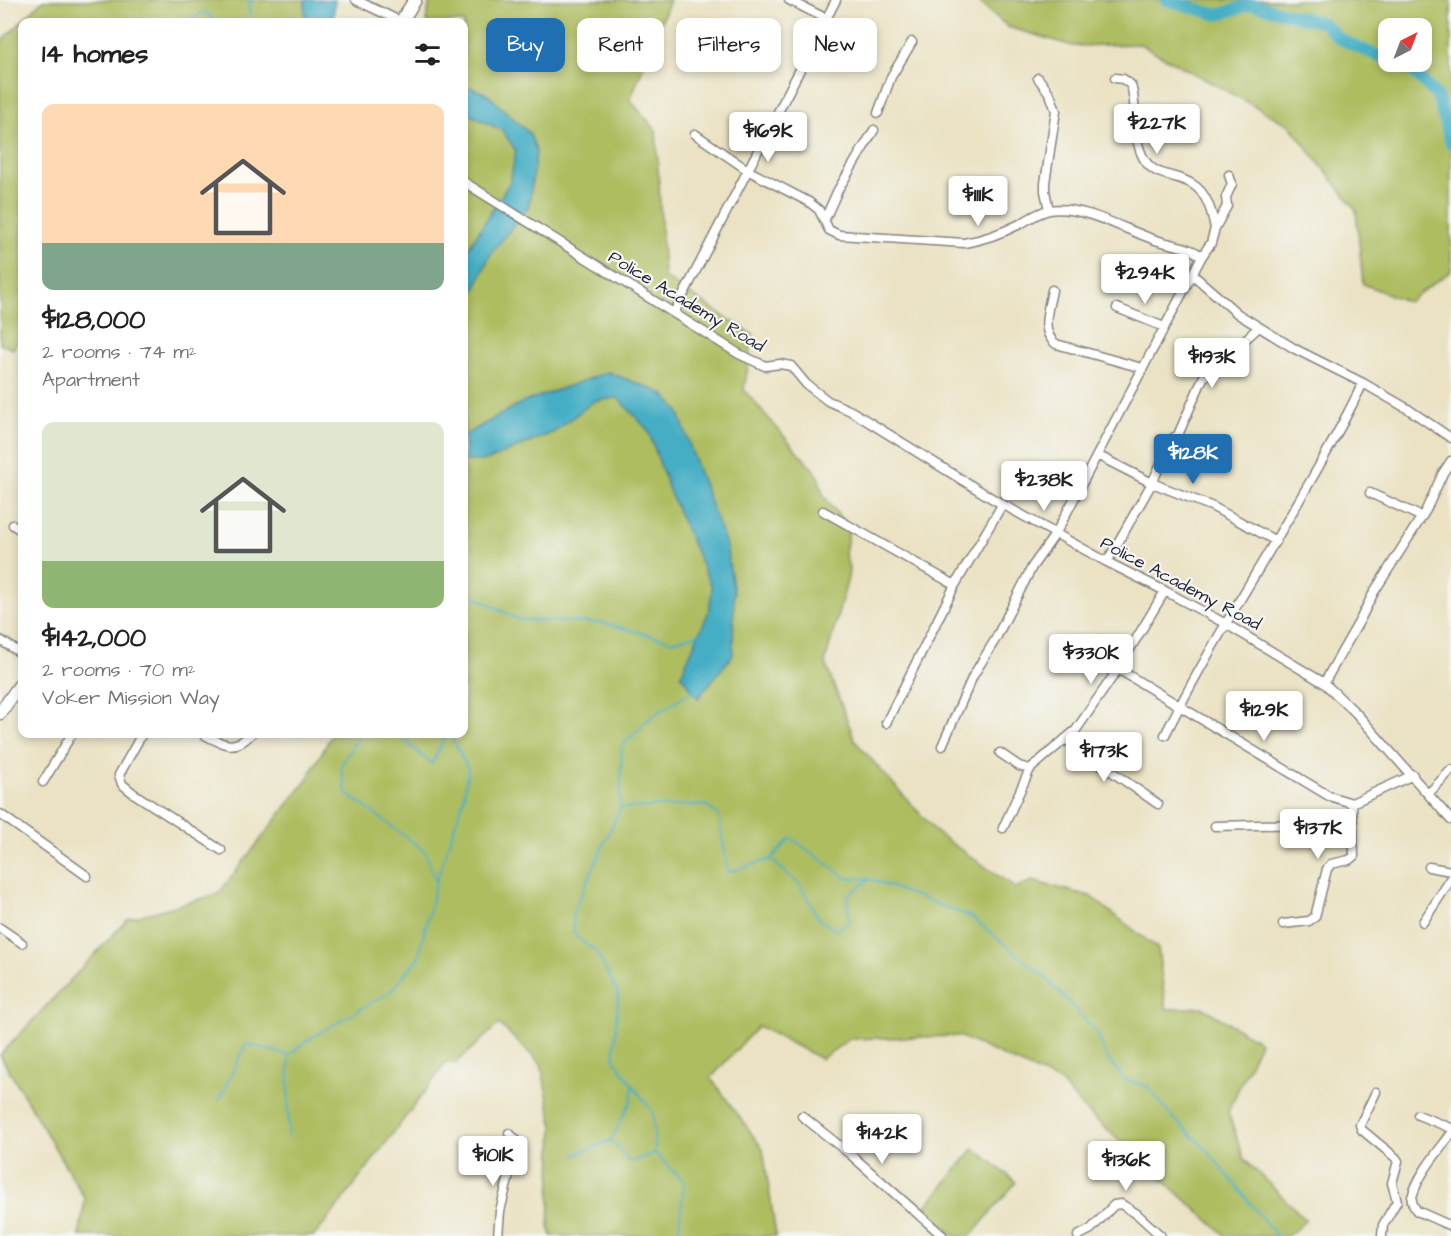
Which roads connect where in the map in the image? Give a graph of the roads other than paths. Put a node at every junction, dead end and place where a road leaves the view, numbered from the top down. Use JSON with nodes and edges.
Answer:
{"nodes":[{"id":1,"x":356,"y":0,"type":"edge"},
{"id":2,"x":415,"y":0,"type":"edge"},
{"id":3,"x":789,"y":0,"type":"edge"},
{"id":4,"x":836,"y":0,"type":"edge"},
{"id":5,"x":393,"y":18,"type":"edge"},
{"id":6,"x":404,"y":18,"type":"edge"},
{"id":7,"x":824,"y":18,"type":"edge"},
{"id":8,"x":827,"y":18,"type":"edge"},
{"id":9,"x":912,"y":42,"type":"dead end"},
{"id":10,"x":799,"y":72,"type":"edge"},
{"id":11,"x":1038,"y":78,"type":"dead end"},
{"id":12,"x":1115,"y":78,"type":"dead end"},
{"id":13,"x":878,"y":113,"type":"dead end"},
{"id":14,"x":874,"y":130,"type":"dead end"},
{"id":15,"x":695,"y":134,"type":"dead end"},
{"id":16,"x":749,"y":171,"type":"junction"},
{"id":17,"x":1229,"y":175,"type":"dead end"},
{"id":18,"x":468,"y":185,"type":"edge"},
{"id":19,"x":1049,"y":210,"type":"junction"},
{"id":20,"x":825,"y":219,"type":"junction"},
{"id":21,"x":1215,"y":228,"type":"junction"},
{"id":22,"x":1202,"y":256,"type":"junction"},
{"id":23,"x":1193,"y":275,"type":"junction"},
{"id":24,"x":1052,"y":290,"type":"dead end"},
{"id":25,"x":1117,"y":308,"type":"dead end"},
{"id":26,"x":674,"y":313,"type":"junction"},
{"id":27,"x":1164,"y":327,"type":"junction"},
{"id":28,"x":1259,"y":327,"type":"junction"},
{"id":29,"x":1142,"y":368,"type":"junction"},
{"id":30,"x":1363,"y":383,"type":"junction"},
{"id":31,"x":1451,"y":438,"type":"edge"},
{"id":32,"x":1097,"y":455,"type":"junction"},
{"id":33,"x":1451,"y":461,"type":"edge"},
{"id":34,"x":1152,"y":483,"type":"junction"},
{"id":35,"x":1370,"y":493,"type":"dead end"},
{"id":36,"x":1002,"y":505,"type":"junction"},
{"id":37,"x":823,"y":512,"type":"dead end"},
{"id":38,"x":1422,"y":517,"type":"junction"},
{"id":39,"x":13,"y":525,"type":"dead end"},
{"id":40,"x":18,"y":528,"type":"edge"},
{"id":41,"x":1056,"y":533,"type":"junction"},
{"id":42,"x":1276,"y":541,"type":"junction"},
{"id":43,"x":1107,"y":562,"type":"junction"},
{"id":44,"x":955,"y":585,"type":"junction"},
{"id":45,"x":1166,"y":591,"type":"junction"},
{"id":46,"x":1226,"y":624,"type":"junction"},
{"id":47,"x":0,"y":640,"type":"edge"},
{"id":48,"x":18,"y":651,"type":"edge"},
{"id":49,"x":1118,"y":669,"type":"junction"},
{"id":50,"x":1324,"y":683,"type":"junction"},
{"id":51,"x":18,"y":688,"type":"edge"},
{"id":52,"x":1179,"y":706,"type":"junction"},
{"id":53,"x":0,"y":713,"type":"edge"},
{"id":54,"x":886,"y":723,"type":"dead end"},
{"id":55,"x":1165,"y":735,"type":"dead end"},
{"id":56,"x":70,"y":738,"type":"edge"},
{"id":57,"x":140,"y":738,"type":"edge"},
{"id":58,"x":212,"y":738,"type":"edge"},
{"id":59,"x":248,"y":738,"type":"edge"},
{"id":60,"x":1065,"y":739,"type":"junction"},
{"id":61,"x":942,"y":746,"type":"dead end"},
{"id":62,"x":1000,"y":753,"type":"dead end"},
{"id":63,"x":1030,"y":769,"type":"junction"},
{"id":64,"x":1451,"y":770,"type":"edge"},
{"id":65,"x":1413,"y":775,"type":"junction"},
{"id":66,"x":43,"y":782,"type":"dead end"},
{"id":67,"x":1430,"y":794,"type":"junction"},
{"id":68,"x":1352,"y":803,"type":"junction"},
{"id":69,"x":1158,"y":804,"type":"dead end"},
{"id":70,"x":0,"y":814,"type":"edge"},
{"id":71,"x":1451,"y":820,"type":"edge"},
{"id":72,"x":1353,"y":823,"type":"junction"},
{"id":73,"x":1215,"y":826,"type":"dead end"},
{"id":74,"x":1003,"y":828,"type":"dead end"},
{"id":75,"x":221,"y":850,"type":"dead end"},
{"id":76,"x":1429,"y":867,"type":"dead end"},
{"id":77,"x":1451,"y":871,"type":"edge"},
{"id":78,"x":87,"y":876,"type":"dead end"},
{"id":79,"x":1451,"y":879,"type":"edge"},
{"id":80,"x":1422,"y":922,"type":"dead end"},
{"id":81,"x":1283,"y":924,"type":"dead end"},
{"id":82,"x":0,"y":928,"type":"edge"},
{"id":83,"x":22,"y":943,"type":"dead end"},
{"id":84,"x":1376,"y":1092,"type":"dead end"},
{"id":85,"x":1418,"y":1115,"type":"dead end"},
{"id":86,"x":802,"y":1116,"type":"dead end"},
{"id":87,"x":1451,"y":1128,"type":"edge"},
{"id":88,"x":509,"y":1133,"type":"dead end"},
{"id":89,"x":1451,"y":1134,"type":"edge"},
{"id":90,"x":1397,"y":1201,"type":"junction"},
{"id":91,"x":1413,"y":1207,"type":"junction"},
{"id":92,"x":1451,"y":1226,"type":"edge"},
{"id":93,"x":498,"y":1236,"type":"edge"},
{"id":94,"x":943,"y":1236,"type":"edge"},
{"id":95,"x":1078,"y":1236,"type":"edge"},
{"id":96,"x":1161,"y":1236,"type":"edge"},
{"id":97,"x":1382,"y":1236,"type":"edge"}],
"edges":[{"from":1,"to":5,"type":"street"},
{"from":2,"to":6,"type":"street"},
{"from":3,"to":7,"type":"street"},
{"from":4,"to":8,"type":"street"},
{"from":9,"to":13,"type":"street"},
{"from":10,"to":16,"type":"street"},
{"from":11,"to":19,"type":"street"},
{"from":12,"to":21,"type":"street"},
{"from":14,"to":20,"type":"street"},
{"from":15,"to":16,"type":"street"},
{"from":16,"to":20,"type":"street"},
{"from":16,"to":26,"type":"street"},
{"from":17,"to":21,"type":"street"},
{"from":18,"to":26,"type":"street","name":"Police Academy Road"},
{"from":19,"to":20,"type":"street"},
{"from":19,"to":22,"type":"street"},
{"from":21,"to":22,"type":"street"},
{"from":22,"to":23,"type":"street"},
{"from":23,"to":27,"type":"street"},
{"from":23,"to":28,"type":"street"},
{"from":24,"to":29,"type":"street"},
{"from":25,"to":27,"type":"street"},
{"from":26,"to":36,"type":"street","name":"Police Academy Road"},
{"from":27,"to":29,"type":"street"},
{"from":28,"to":30,"type":"street"},
{"from":28,"to":34,"type":"street"},
{"from":29,"to":32,"type":"street"},
{"from":30,"to":31,"type":"street"},
{"from":30,"to":42,"type":"street"},
{"from":32,"to":34,"type":"street"},
{"from":32,"to":41,"type":"street"},
{"from":33,"to":38,"type":"street"},
{"from":34,"to":42,"type":"street"},
{"from":34,"to":43,"type":"street"},
{"from":35,"to":38,"type":"street"},
{"from":36,"to":41,"type":"street","name":"Police Academy Road"},
{"from":36,"to":44,"type":"street"},
{"from":37,"to":44,"type":"street"},
{"from":38,"to":50,"type":"street"},
{"from":39,"to":40,"type":"street"},
{"from":41,"to":43,"type":"street","name":"Police Academy Road"},
{"from":41,"to":61,"type":"street"},
{"from":42,"to":46,"type":"street"},
{"from":43,"to":45,"type":"street","name":"Police Academy Road"},
{"from":44,"to":54,"type":"street"},
{"from":45,"to":46,"type":"street","name":"Police Academy Road"},
{"from":45,"to":49,"type":"street"},
{"from":46,"to":50,"type":"street","name":"Police Academy Road"},
{"from":46,"to":52,"type":"street"},
{"from":47,"to":48,"type":"street"},
{"from":49,"to":52,"type":"street"},
{"from":49,"to":60,"type":"street"},
{"from":50,"to":65,"type":"street","name":"Police Academy Road"},
{"from":51,"to":53,"type":"street"},
{"from":52,"to":55,"type":"street"},
{"from":52,"to":68,"type":"street"},
{"from":56,"to":66,"type":"street"},
{"from":57,"to":75,"type":"street"},
{"from":58,"to":59,"type":"street"},
{"from":60,"to":63,"type":"street"},
{"from":60,"to":69,"type":"street"},
{"from":62,"to":63,"type":"street"},
{"from":63,"to":74,"type":"street"},
{"from":64,"to":67,"type":"street"},
{"from":65,"to":67,"type":"street","name":"Police Academy Road"},
{"from":65,"to":68,"type":"street"},
{"from":67,"to":71,"type":"street","name":"Police Academy Road"},
{"from":68,"to":72,"type":"street"},
{"from":70,"to":78,"type":"street"},
{"from":72,"to":73,"type":"street"},
{"from":72,"to":81,"type":"street"},
{"from":76,"to":77,"type":"street"},
{"from":79,"to":80,"type":"street"},
{"from":82,"to":83,"type":"street"},
{"from":84,"to":90,"type":"street"},
{"from":85,"to":87,"type":"street"},
{"from":86,"to":94,"type":"street"},
{"from":88,"to":93,"type":"street"},
{"from":89,"to":91,"type":"street"},
{"from":90,"to":91,"type":"street"},
{"from":90,"to":97,"type":"street"},
{"from":91,"to":92,"type":"street"},
{"from":95,"to":96,"type":"street"}]}
